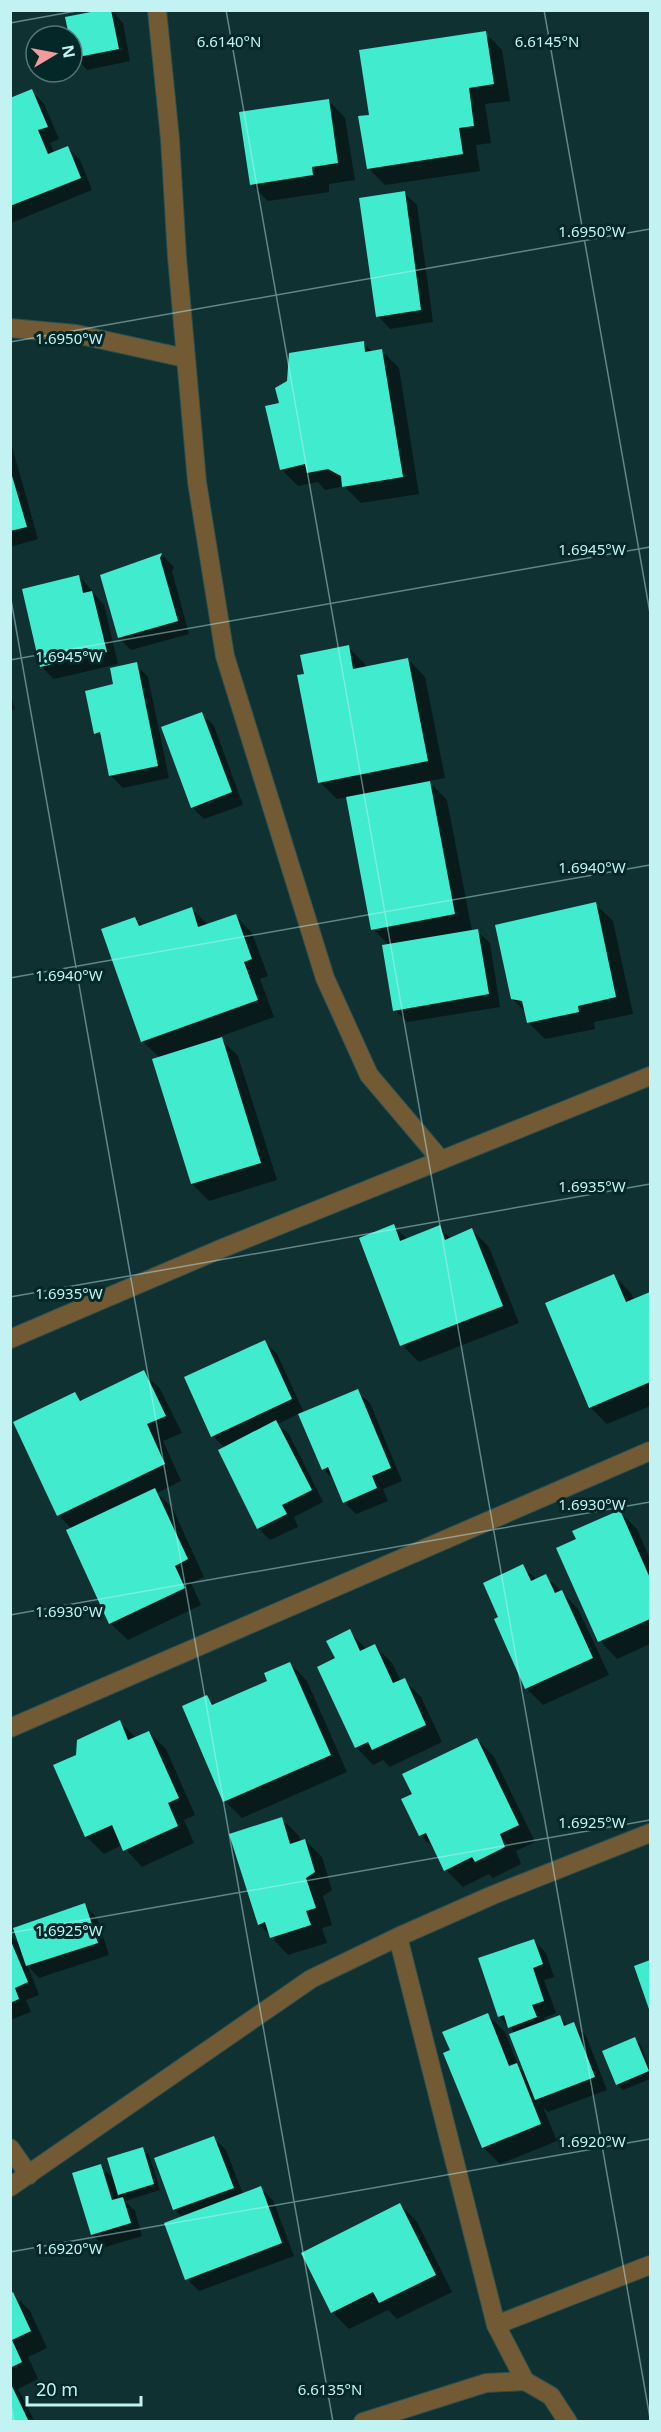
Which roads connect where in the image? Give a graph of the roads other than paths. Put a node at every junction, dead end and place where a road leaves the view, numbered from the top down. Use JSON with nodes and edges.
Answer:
{"nodes":[{"id":1,"x":157,"y":10,"type":"edge"},
{"id":2,"x":10,"y":328,"type":"edge"},
{"id":3,"x":185,"y":358,"type":"junction"},
{"id":4,"x":651,"y":1076,"type":"edge"},
{"id":5,"x":441,"y":1160,"type":"junction"},
{"id":6,"x":10,"y":1339,"type":"edge"},
{"id":7,"x":651,"y":1451,"type":"edge"},
{"id":8,"x":10,"y":1728,"type":"edge"},
{"id":9,"x":651,"y":1833,"type":"edge"},
{"id":10,"x":398,"y":1937,"type":"junction"},
{"id":11,"x":10,"y":2148,"type":"edge"},
{"id":12,"x":29,"y":2175,"type":"junction"},
{"id":13,"x":10,"y":2187,"type":"edge"},
{"id":14,"x":651,"y":2265,"type":"edge"},
{"id":15,"x":496,"y":2325,"type":"junction"},
{"id":16,"x":525,"y":2380,"type":"junction"},
{"id":17,"x":363,"y":2421,"type":"edge"},
{"id":18,"x":568,"y":2421,"type":"edge"}],
"edges":[{"from":1,"to":3,"type":"street"},
{"from":2,"to":3,"type":"street"},
{"from":3,"to":5,"type":"street"},
{"from":4,"to":5,"type":"street"},
{"from":5,"to":6,"type":"street"},
{"from":7,"to":8,"type":"street"},
{"from":9,"to":10,"type":"street"},
{"from":10,"to":12,"type":"street"},
{"from":10,"to":15,"type":"street"},
{"from":11,"to":12,"type":"street"},
{"from":12,"to":13,"type":"street"},
{"from":14,"to":15,"type":"street"},
{"from":15,"to":16,"type":"street"},
{"from":16,"to":17,"type":"street"},
{"from":16,"to":18,"type":"street"}]}
